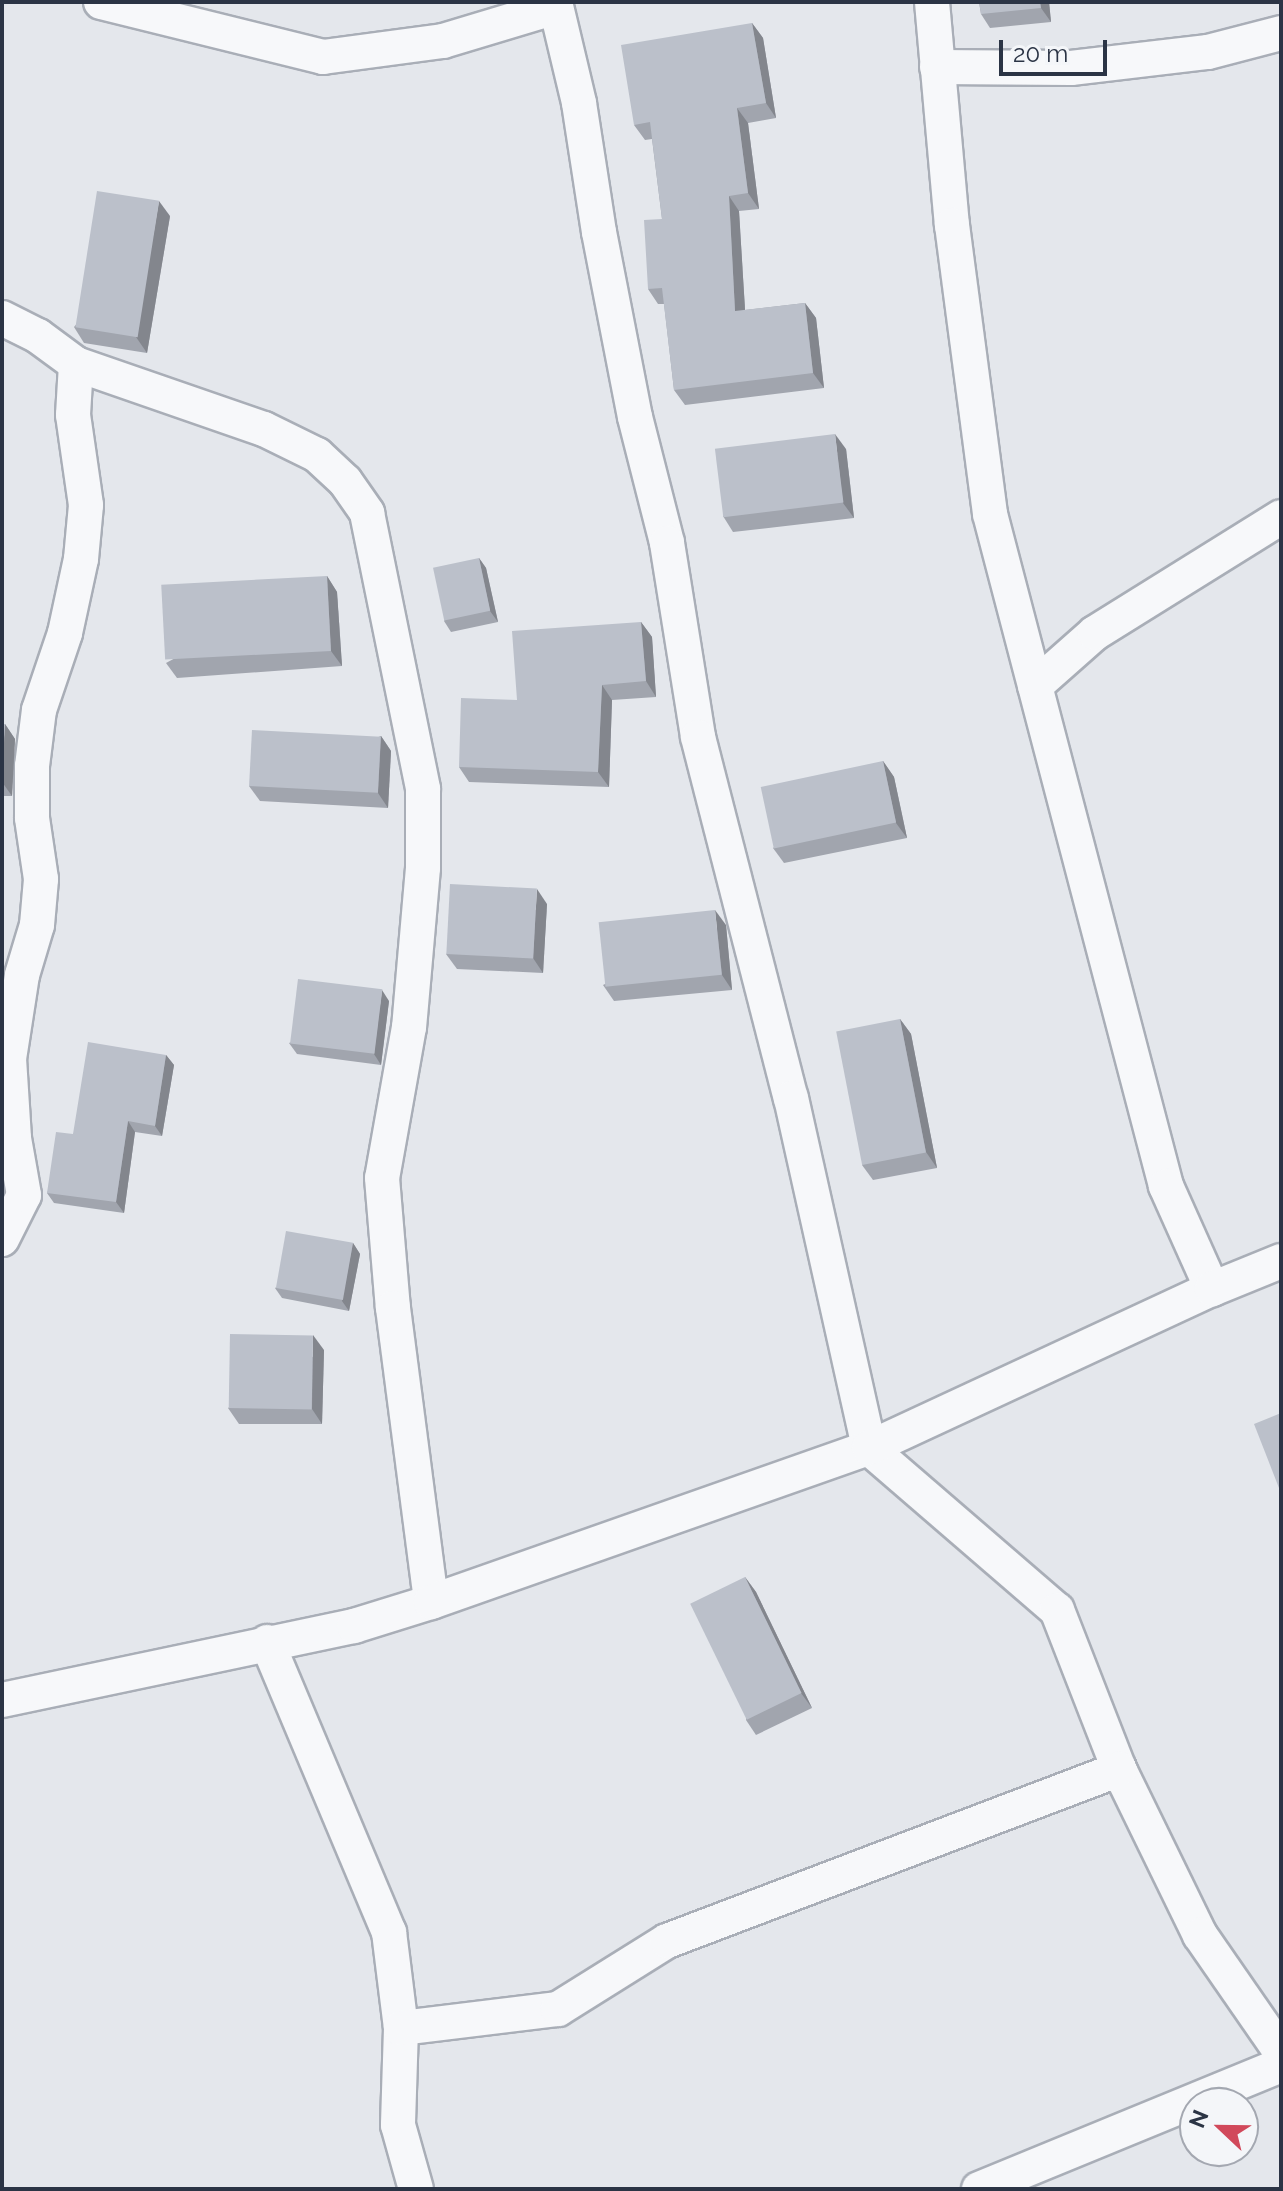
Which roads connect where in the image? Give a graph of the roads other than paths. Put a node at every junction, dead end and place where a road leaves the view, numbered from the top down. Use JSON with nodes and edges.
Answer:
{"nodes":[{"id":1,"x":101,"y":2,"type":"edge"},
{"id":2,"x":932,"y":2,"type":"edge"},
{"id":3,"x":555,"y":4,"type":"edge"},
{"id":4,"x":1281,"y":33,"type":"edge"},
{"id":5,"x":937,"y":67,"type":"junction"},
{"id":6,"x":2,"y":318,"type":"edge"},
{"id":7,"x":76,"y":364,"type":"junction"},
{"id":8,"x":1281,"y":517,"type":"edge"},
{"id":9,"x":1035,"y":686,"type":"junction"},
{"id":10,"x":2,"y":1239,"type":"edge"},
{"id":11,"x":1281,"y":1261,"type":"edge"},
{"id":12,"x":1212,"y":1289,"type":"junction"},
{"id":13,"x":869,"y":1448,"type":"junction"},
{"id":14,"x":431,"y":1602,"type":"junction"},
{"id":15,"x":267,"y":1642,"type":"junction"},
{"id":16,"x":2,"y":1700,"type":"edge"},
{"id":17,"x":1119,"y":1769,"type":"junction"},
{"id":18,"x":401,"y":2028,"type":"junction"},
{"id":19,"x":1281,"y":2052,"type":"edge"},
{"id":20,"x":1281,"y":2065,"type":"edge"},
{"id":21,"x":416,"y":2189,"type":"edge"},
{"id":22,"x":979,"y":2189,"type":"edge"}],
"edges":[{"from":1,"to":3,"type":"street"},
{"from":2,"to":5,"type":"street"},
{"from":3,"to":13,"type":"street"},
{"from":4,"to":5,"type":"street"},
{"from":5,"to":9,"type":"street"},
{"from":6,"to":7,"type":"street"},
{"from":7,"to":10,"type":"street"},
{"from":7,"to":14,"type":"street"},
{"from":8,"to":9,"type":"street"},
{"from":9,"to":12,"type":"street"},
{"from":11,"to":12,"type":"street"},
{"from":12,"to":13,"type":"street"},
{"from":13,"to":14,"type":"street"},
{"from":13,"to":17,"type":"street"},
{"from":14,"to":15,"type":"street"},
{"from":15,"to":16,"type":"street"},
{"from":15,"to":18,"type":"street"},
{"from":17,"to":18,"type":"street"},
{"from":17,"to":19,"type":"street"},
{"from":18,"to":21,"type":"street"},
{"from":20,"to":22,"type":"street"}]}
